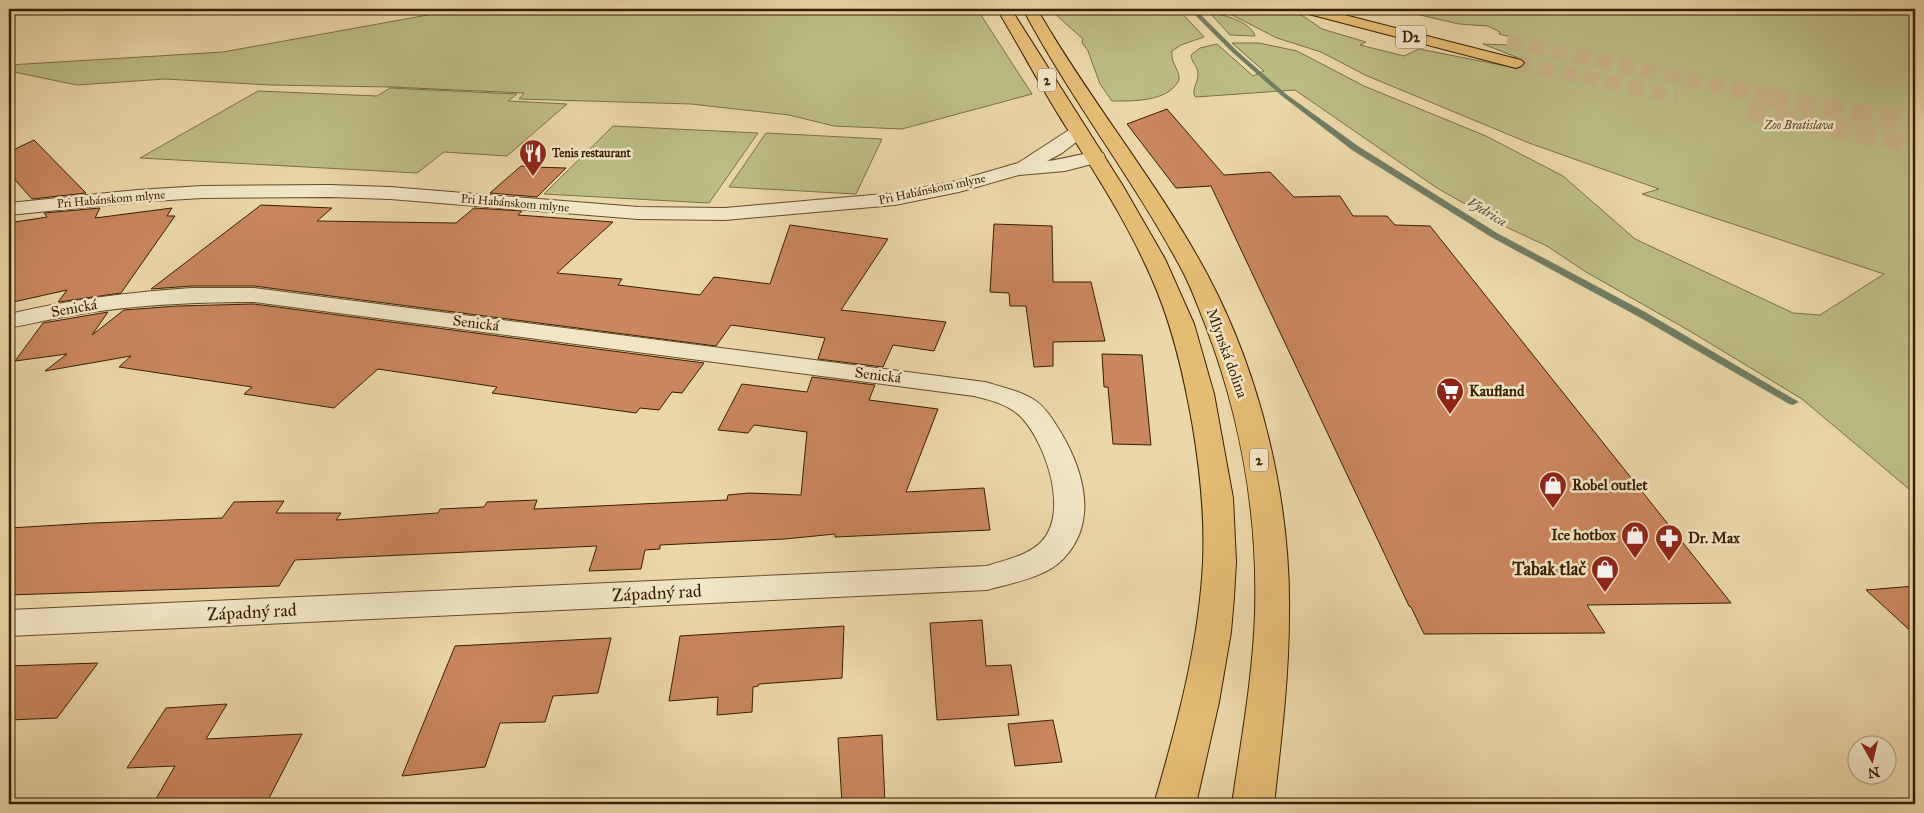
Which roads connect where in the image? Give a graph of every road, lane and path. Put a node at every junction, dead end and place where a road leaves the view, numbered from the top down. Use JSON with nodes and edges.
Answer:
{"nodes":[{"id":1,"x":1004,"y":9,"type":"edge"},
{"id":2,"x":1030,"y":9,"type":"edge"},
{"id":3,"x":1306,"y":9,"type":"edge"},
{"id":4,"x":1516,"y":63,"type":"tunnel mouth"},
{"id":5,"x":1097,"y":119,"type":"junction"},
{"id":6,"x":1078,"y":132,"type":"junction"},
{"id":7,"x":1106,"y":152,"type":"junction"},
{"id":8,"x":1017,"y":169,"type":"junction"},
{"id":9,"x":9,"y":209,"type":"edge"},
{"id":10,"x":9,"y":321,"type":"edge"},
{"id":11,"x":944,"y":383,"type":"joint"},
{"id":12,"x":9,"y":623,"type":"edge"},
{"id":13,"x":1175,"y":804,"type":"edge"},
{"id":14,"x":1253,"y":804,"type":"edge"}],
"edges":[{"from":1,"to":6,"type":"main road","name":"Mlynská dolina","number":"2"},
{"from":2,"to":5,"type":"main road","name":"Mlynská dolina","number":"2"},
{"from":3,"to":4,"type":"main road","number":"D2"},
{"from":5,"to":6,"type":"main road"},
{"from":5,"to":7,"type":"main road","name":"Mlynská dolina","number":"2"},
{"from":6,"to":7,"type":"main road","name":"Mlynská dolina","number":"2"},
{"from":6,"to":8,"type":"street","name":"Pri Habánskom mlyne"},
{"from":7,"to":8,"type":"street","name":"Pri Habánskom mlyne"},
{"from":7,"to":13,"type":"main road","name":"Mlynská dolina","number":"2"},
{"from":7,"to":14,"type":"main road","name":"Mlynská dolina","number":"2"},
{"from":8,"to":9,"type":"street","name":"Pri Habánskom mlyne"},
{"from":10,"to":11,"type":"street","name":"Senická"},
{"from":11,"to":12,"type":"street","name":"Západný rad"}]}
